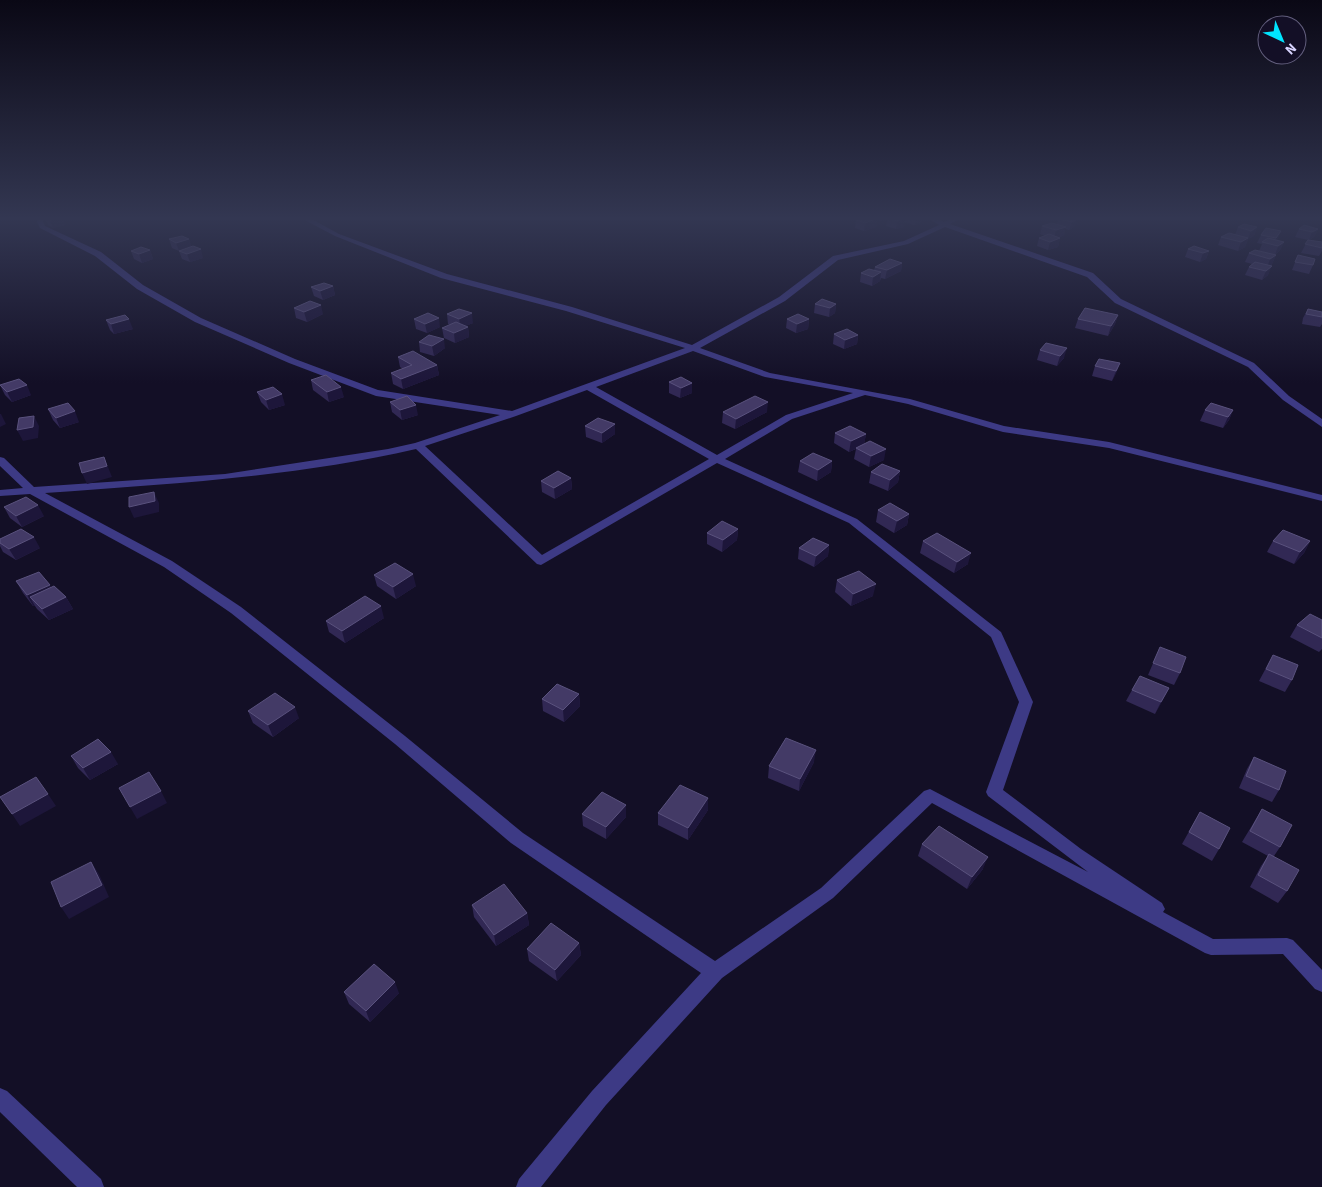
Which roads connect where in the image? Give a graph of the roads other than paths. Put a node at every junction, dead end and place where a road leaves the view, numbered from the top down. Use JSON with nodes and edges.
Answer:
{"nodes":[{"id":1,"x":121,"y":272,"type":"edge"},
{"id":2,"x":434,"y":272,"type":"edge"},
{"id":3,"x":817,"y":272,"type":"edge"},
{"id":4,"x":1082,"y":272,"type":"edge"},
{"id":5,"x":693,"y":348,"type":"junction"},
{"id":6,"x":590,"y":387,"type":"junction"},
{"id":7,"x":864,"y":392,"type":"junction"},
{"id":8,"x":513,"y":414,"type":"junction"},
{"id":9,"x":1322,"y":424,"type":"edge"},
{"id":10,"x":418,"y":445,"type":"junction"},
{"id":11,"x":717,"y":459,"type":"junction"},
{"id":12,"x":0,"y":460,"type":"edge"},
{"id":13,"x":31,"y":490,"type":"junction"},
{"id":14,"x":0,"y":493,"type":"edge"},
{"id":15,"x":1322,"y":498,"type":"edge"},
{"id":16,"x":1211,"y":948,"type":"junction"},
{"id":17,"x":715,"y":972,"type":"junction"},
{"id":18,"x":1322,"y":983,"type":"edge"},
{"id":19,"x":0,"y":1098,"type":"edge"},
{"id":20,"x":93,"y":1187,"type":"edge"},
{"id":21,"x":527,"y":1187,"type":"edge"}],
"edges":[{"from":1,"to":8,"type":"street"},
{"from":2,"to":5,"type":"street"},
{"from":3,"to":5,"type":"street"},
{"from":4,"to":9,"type":"street"},
{"from":5,"to":6,"type":"street"},
{"from":5,"to":7,"type":"street"},
{"from":6,"to":8,"type":"street"},
{"from":6,"to":11,"type":"street"},
{"from":7,"to":11,"type":"street"},
{"from":7,"to":15,"type":"street"},
{"from":8,"to":10,"type":"street"},
{"from":10,"to":11,"type":"street"},
{"from":10,"to":13,"type":"street"},
{"from":11,"to":16,"type":"street"},
{"from":12,"to":13,"type":"street"},
{"from":13,"to":14,"type":"street"},
{"from":13,"to":17,"type":"street"},
{"from":16,"to":17,"type":"street"},
{"from":16,"to":18,"type":"street"},
{"from":17,"to":21,"type":"street"},
{"from":19,"to":20,"type":"street"}]}
